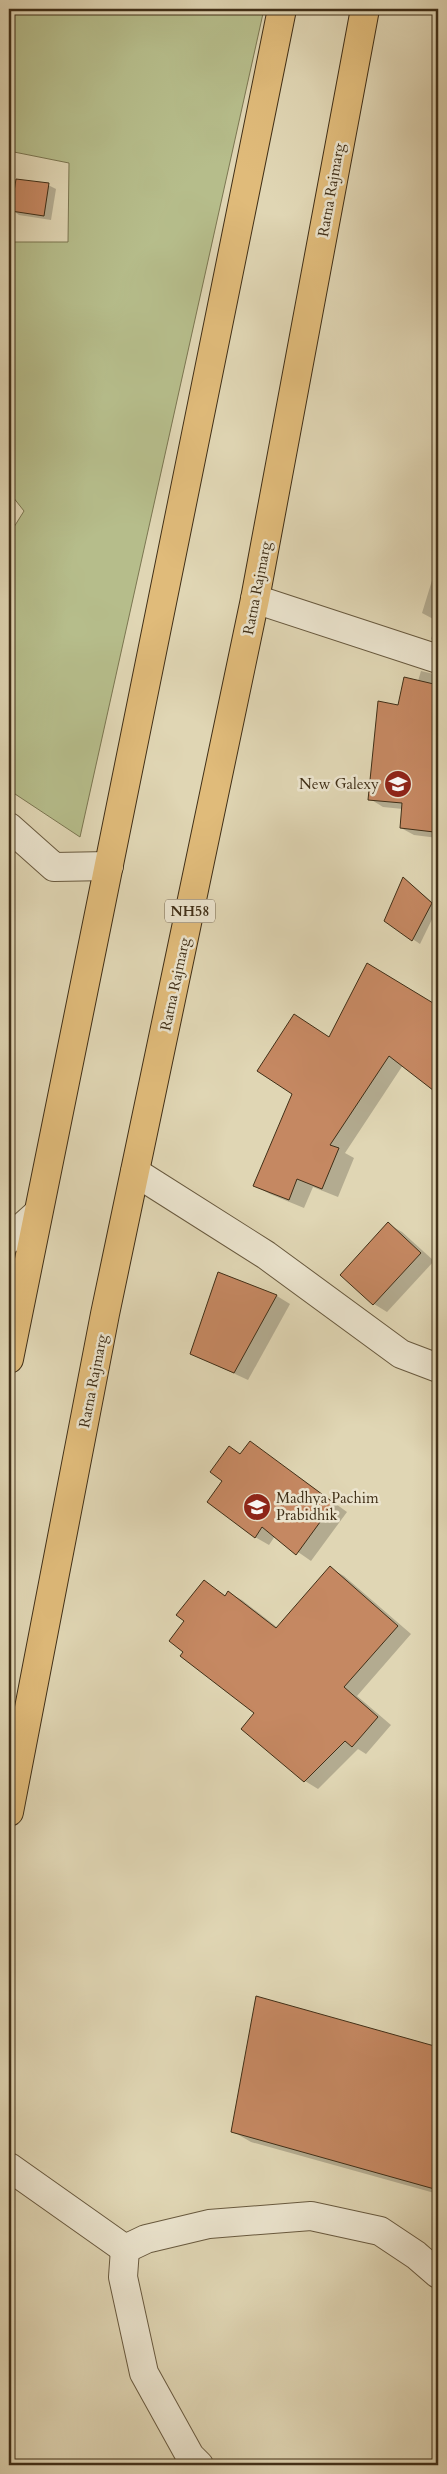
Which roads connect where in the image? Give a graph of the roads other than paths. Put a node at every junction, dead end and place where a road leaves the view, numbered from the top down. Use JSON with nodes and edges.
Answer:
{"nodes":[{"id":1,"x":282,"y":9,"type":"edge"},
{"id":2,"x":364,"y":9,"type":"edge"},
{"id":3,"x":255,"y":599,"type":"junction"},
{"id":4,"x":438,"y":659,"type":"edge"},
{"id":5,"x":9,"y":827,"type":"edge"},
{"id":6,"x":109,"y":866,"type":"junction"},
{"id":7,"x":135,"y":1172,"type":"junction"},
{"id":8,"x":37,"y":1214,"type":"junction"},
{"id":9,"x":9,"y":1239,"type":"edge"},
{"id":10,"x":9,"y":1359,"type":"edge"},
{"id":11,"x":438,"y":1368,"type":"edge"},
{"id":12,"x":9,"y":1812,"type":"edge"},
{"id":13,"x":9,"y":2167,"type":"edge"},
{"id":14,"x":125,"y":2249,"type":"junction"},
{"id":15,"x":438,"y":2274,"type":"edge"},
{"id":16,"x":199,"y":2465,"type":"edge"}],
"edges":[{"from":1,"to":6,"type":"highway"},
{"from":2,"to":3,"type":"highway","name":"Ratna Rajmarg","number":"NH58"},
{"from":3,"to":4,"type":"street"},
{"from":3,"to":7,"type":"highway","name":"Ratna Rajmarg","number":"NH58"},
{"from":5,"to":6,"type":"street"},
{"from":6,"to":8,"type":"highway"},
{"from":7,"to":11,"type":"street"},
{"from":7,"to":12,"type":"highway","name":"Ratna Rajmarg","number":"NH58"},
{"from":8,"to":9,"type":"street"},
{"from":8,"to":10,"type":"highway"},
{"from":13,"to":14,"type":"street"},
{"from":14,"to":15,"type":"street"},
{"from":14,"to":16,"type":"street"}]}
